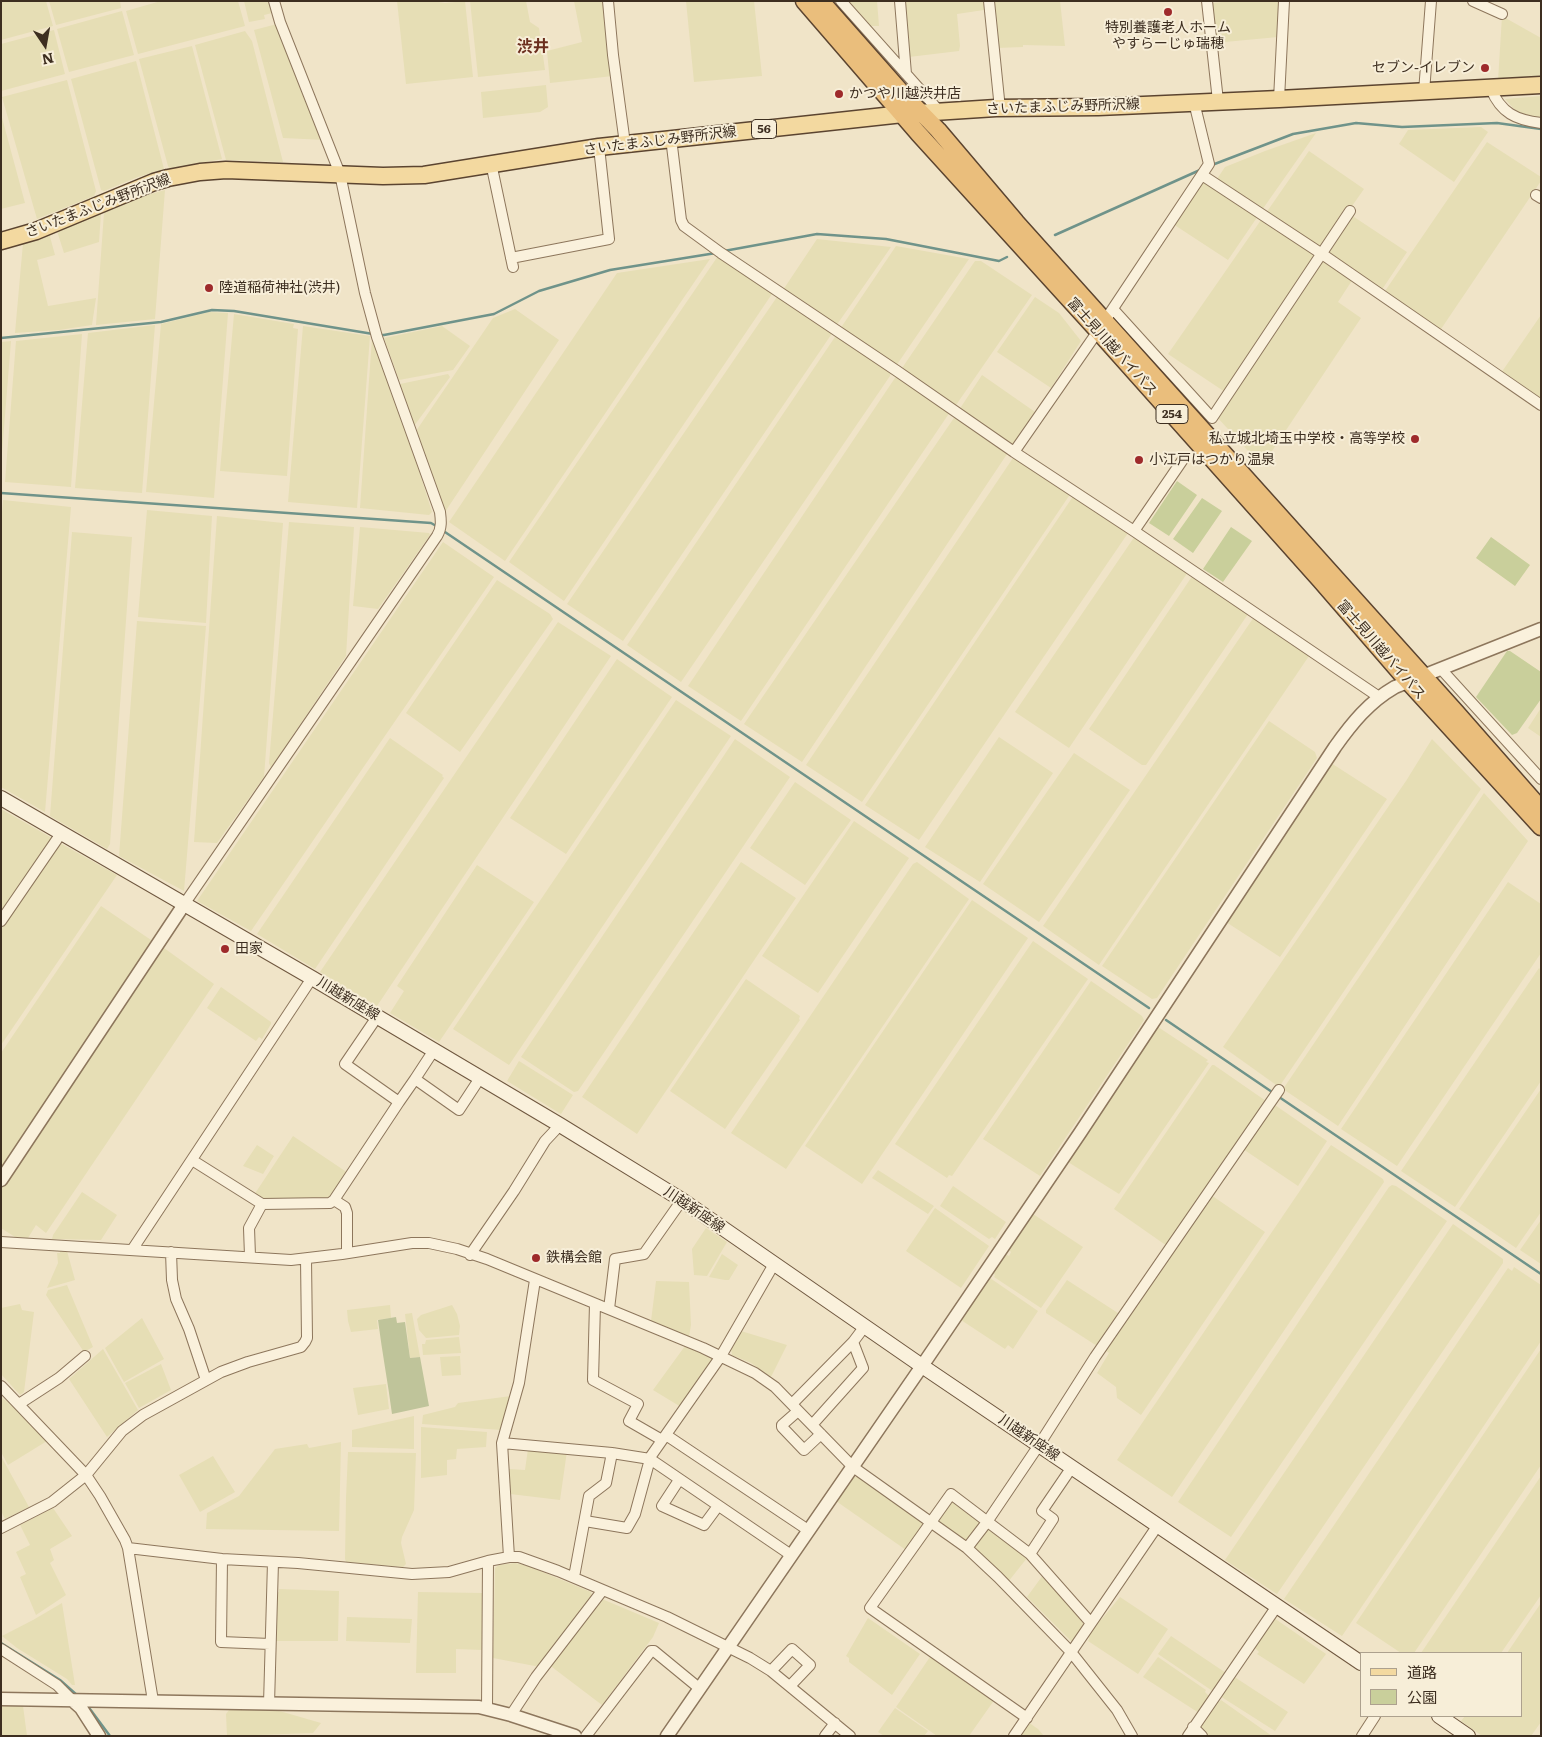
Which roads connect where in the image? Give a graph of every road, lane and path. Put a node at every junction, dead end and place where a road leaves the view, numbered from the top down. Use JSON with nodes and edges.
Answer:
{"nodes":[{"id":1,"x":274,"y":1,"type":"edge"},
{"id":2,"x":608,"y":1,"type":"edge"},
{"id":3,"x":804,"y":1,"type":"edge"},
{"id":4,"x":821,"y":1,"type":"edge"},
{"id":5,"x":841,"y":1,"type":"edge"},
{"id":6,"x":900,"y":1,"type":"edge"},
{"id":7,"x":989,"y":1,"type":"edge"},
{"id":8,"x":1207,"y":1,"type":"edge"},
{"id":9,"x":1284,"y":1,"type":"edge"},
{"id":10,"x":1432,"y":1,"type":"edge"},
{"id":11,"x":1473,"y":1,"type":"edge"},
{"id":12,"x":1502,"y":14,"type":"dead end"},
{"id":13,"x":906,"y":74,"type":"junction"},
{"id":14,"x":1541,"y":85,"type":"edge"},
{"id":15,"x":1491,"y":89,"type":"junction"},
{"id":16,"x":1424,"y":92,"type":"junction"},
{"id":17,"x":1279,"y":99,"type":"junction"},
{"id":18,"x":1218,"y":101,"type":"junction"},
{"id":19,"x":1194,"y":102,"type":"junction"},
{"id":20,"x":1000,"y":109,"type":"junction"},
{"id":21,"x":940,"y":112,"type":"junction"},
{"id":22,"x":923,"y":113,"type":"junction"},
{"id":23,"x":903,"y":114,"type":"junction"},
{"id":24,"x":1541,"y":123,"type":"edge"},
{"id":25,"x":671,"y":138,"type":"junction"},
{"id":26,"x":624,"y":144,"type":"junction"},
{"id":27,"x":599,"y":147,"type":"junction"},
{"id":28,"x":491,"y":163,"type":"junction"},
{"id":29,"x":340,"y":174,"type":"junction"},
{"id":30,"x":1202,"y":175,"type":"junction"},
{"id":31,"x":1350,"y":211,"type":"dead end"},
{"id":32,"x":1,"y":241,"type":"edge"},
{"id":33,"x":1322,"y":254,"type":"junction"},
{"id":34,"x":1105,"y":320,"type":"junction"},
{"id":35,"x":1541,"y":404,"type":"edge"},
{"id":36,"x":1014,"y":452,"type":"junction"},
{"id":37,"x":1184,"y":458,"type":"dead end"},
{"id":38,"x":1134,"y":531,"type":"junction"},
{"id":39,"x":1541,"y":629,"type":"edge"},
{"id":40,"x":1441,"y":669,"type":"junction"},
{"id":41,"x":1416,"y":679,"type":"junction"},
{"id":42,"x":1379,"y":698,"type":"junction"},
{"id":43,"x":1541,"y":779,"type":"edge"},
{"id":44,"x":1,"y":798,"type":"edge"},
{"id":45,"x":1541,"y":809,"type":"edge"},
{"id":46,"x":1541,"y":827,"type":"edge"},
{"id":47,"x":62,"y":832,"type":"junction"},
{"id":48,"x":185,"y":903,"type":"junction"},
{"id":49,"x":1,"y":921,"type":"edge"},
{"id":50,"x":312,"y":978,"type":"junction"},
{"id":51,"x":377,"y":1017,"type":"junction"},
{"id":52,"x":434,"y":1050,"type":"junction"},
{"id":53,"x":480,"y":1078,"type":"junction"},
{"id":54,"x":415,"y":1079,"type":"junction"},
{"id":55,"x":1279,"y":1090,"type":"dead end"},
{"id":56,"x":400,"y":1102,"type":"junction"},
{"id":57,"x":560,"y":1124,"type":"junction"},
{"id":58,"x":192,"y":1160,"type":"junction"},
{"id":59,"x":1,"y":1180,"type":"edge"},
{"id":60,"x":334,"y":1200,"type":"junction"},
{"id":61,"x":682,"y":1200,"type":"junction"},
{"id":62,"x":262,"y":1204,"type":"junction"},
{"id":63,"x":1,"y":1242,"type":"edge"},
{"id":64,"x":132,"y":1250,"type":"junction"},
{"id":65,"x":171,"y":1252,"type":"junction"},
{"id":66,"x":347,"y":1253,"type":"junction"},
{"id":67,"x":470,"y":1254,"type":"junction"},
{"id":68,"x":250,"y":1256,"type":"junction"},
{"id":69,"x":306,"y":1259,"type":"junction"},
{"id":70,"x":774,"y":1264,"type":"junction"},
{"id":71,"x":535,"y":1280,"type":"junction"},
{"id":72,"x":595,"y":1304,"type":"junction"},
{"id":73,"x":609,"y":1309,"type":"junction"},
{"id":74,"x":865,"y":1326,"type":"junction"},
{"id":75,"x":852,"y":1342,"type":"junction"},
{"id":76,"x":85,"y":1356,"type":"dead end"},
{"id":77,"x":720,"y":1356,"type":"junction"},
{"id":78,"x":922,"y":1366,"type":"junction"},
{"id":79,"x":206,"y":1380,"type":"junction"},
{"id":80,"x":1,"y":1386,"type":"edge"},
{"id":81,"x":19,"y":1404,"type":"junction"},
{"id":82,"x":795,"y":1407,"type":"junction"},
{"id":83,"x":812,"y":1425,"type":"junction"},
{"id":84,"x":821,"y":1434,"type":"junction"},
{"id":85,"x":664,"y":1437,"type":"junction"},
{"id":86,"x":502,"y":1443,"type":"junction"},
{"id":87,"x":1039,"y":1445,"type":"junction"},
{"id":88,"x":612,"y":1453,"type":"junction"},
{"id":89,"x":650,"y":1460,"type":"junction"},
{"id":90,"x":852,"y":1467,"type":"junction"},
{"id":91,"x":1072,"y":1467,"type":"junction"},
{"id":92,"x":86,"y":1475,"type":"junction"},
{"id":93,"x":679,"y":1480,"type":"junction"},
{"id":94,"x":718,"y":1506,"type":"junction"},
{"id":95,"x":585,"y":1521,"type":"junction"},
{"id":96,"x":987,"y":1522,"type":"junction"},
{"id":97,"x":931,"y":1523,"type":"junction"},
{"id":98,"x":1158,"y":1525,"type":"junction"},
{"id":99,"x":1,"y":1528,"type":"edge"},
{"id":100,"x":808,"y":1530,"type":"junction"},
{"id":101,"x":128,"y":1548,"type":"junction"},
{"id":102,"x":967,"y":1548,"type":"junction"},
{"id":103,"x":1030,"y":1554,"type":"junction"},
{"id":104,"x":791,"y":1555,"type":"junction"},
{"id":105,"x":509,"y":1557,"type":"junction"},
{"id":106,"x":222,"y":1559,"type":"junction"},
{"id":107,"x":488,"y":1561,"type":"junction"},
{"id":108,"x":272,"y":1562,"type":"junction"},
{"id":109,"x":574,"y":1577,"type":"junction"},
{"id":110,"x":602,"y":1591,"type":"junction"},
{"id":111,"x":1277,"y":1606,"type":"junction"},
{"id":112,"x":1091,"y":1623,"type":"junction"},
{"id":113,"x":270,"y":1644,"type":"junction"},
{"id":114,"x":728,"y":1646,"type":"junction"},
{"id":115,"x":1,"y":1649,"type":"edge"},
{"id":116,"x":1071,"y":1652,"type":"junction"},
{"id":117,"x":1360,"y":1662,"type":"edge"},
{"id":118,"x":771,"y":1671,"type":"junction"},
{"id":119,"x":790,"y":1686,"type":"junction"},
{"id":120,"x":699,"y":1688,"type":"junction"},
{"id":121,"x":1,"y":1699,"type":"edge"},
{"id":122,"x":79,"y":1700,"type":"junction"},
{"id":123,"x":154,"y":1701,"type":"junction"},
{"id":124,"x":269,"y":1704,"type":"junction"},
{"id":125,"x":488,"y":1708,"type":"junction"},
{"id":126,"x":511,"y":1715,"type":"junction"},
{"id":127,"x":1374,"y":1717,"type":"edge"},
{"id":128,"x":1440,"y":1717,"type":"edge"},
{"id":129,"x":1027,"y":1718,"type":"junction"},
{"id":130,"x":834,"y":1723,"type":"junction"},
{"id":131,"x":1190,"y":1731,"type":"edge"},
{"id":132,"x":1365,"y":1735,"type":"edge"},
{"id":133,"x":100,"y":1736,"type":"edge"},
{"id":134,"x":575,"y":1736,"type":"edge"},
{"id":135,"x":586,"y":1736,"type":"edge"},
{"id":136,"x":667,"y":1736,"type":"edge"},
{"id":137,"x":825,"y":1736,"type":"edge"},
{"id":138,"x":850,"y":1736,"type":"edge"},
{"id":139,"x":1014,"y":1736,"type":"edge"},
{"id":140,"x":1132,"y":1736,"type":"edge"},
{"id":141,"x":1202,"y":1736,"type":"edge"},
{"id":142,"x":1468,"y":1736,"type":"edge"}],
"edges":[{"from":1,"to":29,"type":"street"},
{"from":2,"to":26,"type":"street"},
{"from":3,"to":23,"type":"highway","name":"富士見川越バイパス","number":"254"},
{"from":4,"to":22,"type":"highway","name":"富士見川越バイパス","number":"254"},
{"from":5,"to":13,"type":"street"},
{"from":6,"to":13,"type":"street"},
{"from":7,"to":20,"type":"street"},
{"from":8,"to":18,"type":"street"},
{"from":9,"to":17,"type":"street"},
{"from":10,"to":16,"type":"street"},
{"from":11,"to":12,"type":"street"},
{"from":13,"to":21,"type":"street"},
{"from":14,"to":15,"type":"main road","name":"さいたまふじみ野所沢線","number":"56"},
{"from":15,"to":16,"type":"main road","name":"さいたまふじみ野所沢線","number":"56"},
{"from":15,"to":24,"type":"street"},
{"from":16,"to":17,"type":"main road","name":"さいたまふじみ野所沢線","number":"56"},
{"from":17,"to":18,"type":"main road","name":"さいたまふじみ野所沢線","number":"56"},
{"from":18,"to":19,"type":"main road","name":"さいたまふじみ野所沢線","number":"56"},
{"from":19,"to":20,"type":"main road","name":"さいたまふじみ野所沢線","number":"56"},
{"from":19,"to":30,"type":"street"},
{"from":20,"to":21,"type":"main road","name":"さいたまふじみ野所沢線","number":"56"},
{"from":21,"to":22,"type":"main road","name":"さいたまふじみ野所沢線","number":"56"},
{"from":22,"to":23,"type":"main road","name":"さいたまふじみ野所沢線","number":"56"},
{"from":22,"to":34,"type":"highway","name":"富士見川越バイパス","number":"254"},
{"from":23,"to":25,"type":"main road","name":"さいたまふじみ野所沢線","number":"56"},
{"from":23,"to":34,"type":"highway","name":"富士見川越バイパス","number":"254"},
{"from":25,"to":26,"type":"main road","name":"さいたまふじみ野所沢線","number":"56"},
{"from":25,"to":36,"type":"street"},
{"from":26,"to":27,"type":"main road","name":"さいたまふじみ野所沢線","number":"56"},
{"from":27,"to":28,"type":"main road","name":"さいたまふじみ野所沢線","number":"56"},
{"from":27,"to":28,"type":"street"},
{"from":28,"to":29,"type":"main road","name":"さいたまふじみ野所沢線","number":"56"},
{"from":29,"to":32,"type":"main road","name":"さいたまふじみ野所沢線","number":"56"},
{"from":29,"to":48,"type":"street"},
{"from":30,"to":33,"type":"street"},
{"from":30,"to":34,"type":"street"},
{"from":31,"to":33,"type":"street"},
{"from":33,"to":34,"type":"street"},
{"from":33,"to":35,"type":"street"},
{"from":34,"to":36,"type":"street"},
{"from":34,"to":41,"type":"highway","name":"富士見川越バイパス","number":"254"},
{"from":36,"to":38,"type":"street"},
{"from":37,"to":38,"type":"street"},
{"from":38,"to":42,"type":"street"},
{"from":39,"to":40,"type":"street"},
{"from":40,"to":41,"type":"street"},
{"from":40,"to":43,"type":"street"},
{"from":41,"to":42,"type":"street"},
{"from":41,"to":45,"type":"highway","name":"富士見川越バイパス","number":"254"},
{"from":41,"to":46,"type":"highway","name":"富士見川越バイパス","number":"254"},
{"from":42,"to":78,"type":"street"},
{"from":44,"to":47,"type":"main road","name":"川越新座線"},
{"from":47,"to":48,"type":"main road","name":"川越新座線"},
{"from":47,"to":49,"type":"street"},
{"from":48,"to":50,"type":"main road","name":"川越新座線"},
{"from":48,"to":59,"type":"street"},
{"from":50,"to":51,"type":"main road","name":"川越新座線"},
{"from":50,"to":58,"type":"street"},
{"from":51,"to":52,"type":"main road","name":"川越新座線"},
{"from":51,"to":56,"type":"street"},
{"from":52,"to":53,"type":"main road","name":"川越新座線"},
{"from":52,"to":54,"type":"street"},
{"from":53,"to":54,"type":"street"},
{"from":53,"to":57,"type":"main road","name":"川越新座線"},
{"from":54,"to":56,"type":"street"},
{"from":55,"to":87,"type":"street"},
{"from":56,"to":60,"type":"street"},
{"from":57,"to":61,"type":"main road","name":"川越新座線"},
{"from":57,"to":67,"type":"street"},
{"from":58,"to":62,"type":"street"},
{"from":58,"to":64,"type":"street"},
{"from":60,"to":62,"type":"street"},
{"from":60,"to":66,"type":"street"},
{"from":61,"to":70,"type":"main road","name":"川越新座線"},
{"from":61,"to":73,"type":"street"},
{"from":62,"to":68,"type":"street"},
{"from":63,"to":64,"type":"street"},
{"from":64,"to":65,"type":"street"},
{"from":65,"to":68,"type":"street"},
{"from":65,"to":79,"type":"street"},
{"from":66,"to":67,"type":"street"},
{"from":66,"to":69,"type":"street"},
{"from":67,"to":71,"type":"street"},
{"from":68,"to":69,"type":"street"},
{"from":69,"to":79,"type":"street"},
{"from":70,"to":74,"type":"main road","name":"川越新座線"},
{"from":70,"to":77,"type":"street"},
{"from":71,"to":72,"type":"street"},
{"from":71,"to":86,"type":"street"},
{"from":72,"to":73,"type":"street"},
{"from":72,"to":85,"type":"street"},
{"from":73,"to":77,"type":"street"},
{"from":74,"to":75,"type":"street"},
{"from":74,"to":78,"type":"main road","name":"川越新座線"},
{"from":75,"to":82,"type":"street"},
{"from":75,"to":83,"type":"street"},
{"from":76,"to":81,"type":"street"},
{"from":77,"to":82,"type":"street"},
{"from":77,"to":85,"type":"street"},
{"from":78,"to":87,"type":"main road","name":"川越新座線"},
{"from":78,"to":90,"type":"street"},
{"from":79,"to":92,"type":"street"},
{"from":80,"to":81,"type":"street"},
{"from":81,"to":92,"type":"street"},
{"from":82,"to":83,"type":"street"},
{"from":82,"to":84,"type":"street"},
{"from":83,"to":84,"type":"street"},
{"from":84,"to":90,"type":"street"},
{"from":85,"to":89,"type":"street"},
{"from":85,"to":100,"type":"street"},
{"from":86,"to":88,"type":"street"},
{"from":86,"to":105,"type":"street"},
{"from":87,"to":91,"type":"main road","name":"川越新座線"},
{"from":87,"to":96,"type":"street"},
{"from":88,"to":89,"type":"street"},
{"from":88,"to":95,"type":"street"},
{"from":89,"to":93,"type":"street"},
{"from":89,"to":95,"type":"street"},
{"from":90,"to":97,"type":"street"},
{"from":90,"to":100,"type":"street"},
{"from":91,"to":98,"type":"main road","name":"川越新座線"},
{"from":91,"to":103,"type":"street"},
{"from":92,"to":99,"type":"street"},
{"from":92,"to":101,"type":"street"},
{"from":93,"to":94,"type":"street"},
{"from":93,"to":94,"type":"street"},
{"from":94,"to":104,"type":"street"},
{"from":95,"to":109,"type":"street"},
{"from":96,"to":97,"type":"street"},
{"from":96,"to":102,"type":"street"},
{"from":96,"to":103,"type":"street"},
{"from":97,"to":102,"type":"street"},
{"from":97,"to":129,"type":"street"},
{"from":98,"to":111,"type":"main road","name":"川越新座線"},
{"from":98,"to":112,"type":"street"},
{"from":100,"to":104,"type":"street"},
{"from":101,"to":106,"type":"street"},
{"from":101,"to":123,"type":"street"},
{"from":102,"to":116,"type":"street"},
{"from":103,"to":112,"type":"street"},
{"from":104,"to":114,"type":"street"},
{"from":105,"to":107,"type":"street"},
{"from":105,"to":109,"type":"street"},
{"from":106,"to":108,"type":"street"},
{"from":106,"to":113,"type":"street"},
{"from":107,"to":108,"type":"street"},
{"from":107,"to":125,"type":"street"},
{"from":108,"to":113,"type":"street"},
{"from":109,"to":110,"type":"street"},
{"from":110,"to":114,"type":"street"},
{"from":110,"to":126,"type":"street"},
{"from":111,"to":117,"type":"main road","name":"川越新座線"},
{"from":111,"to":131,"type":"street"},
{"from":112,"to":116,"type":"street"},
{"from":113,"to":124,"type":"street"},
{"from":114,"to":118,"type":"street"},
{"from":114,"to":120,"type":"street"},
{"from":115,"to":122,"type":"street"},
{"from":116,"to":129,"type":"street"},
{"from":116,"to":140,"type":"street"},
{"from":118,"to":119,"type":"street"},
{"from":118,"to":119,"type":"street"},
{"from":119,"to":130,"type":"street"},
{"from":120,"to":135,"type":"street"},
{"from":120,"to":136,"type":"street"},
{"from":121,"to":122,"type":"street"},
{"from":122,"to":123,"type":"street"},
{"from":122,"to":133,"type":"street"},
{"from":123,"to":124,"type":"street"},
{"from":124,"to":125,"type":"street"},
{"from":125,"to":126,"type":"street"},
{"from":126,"to":134,"type":"street"},
{"from":127,"to":132,"type":"street"},
{"from":128,"to":142,"type":"main road"},
{"from":129,"to":139,"type":"street"},
{"from":130,"to":137,"type":"street"},
{"from":130,"to":138,"type":"street"},
{"from":131,"to":141,"type":"street"}]}
